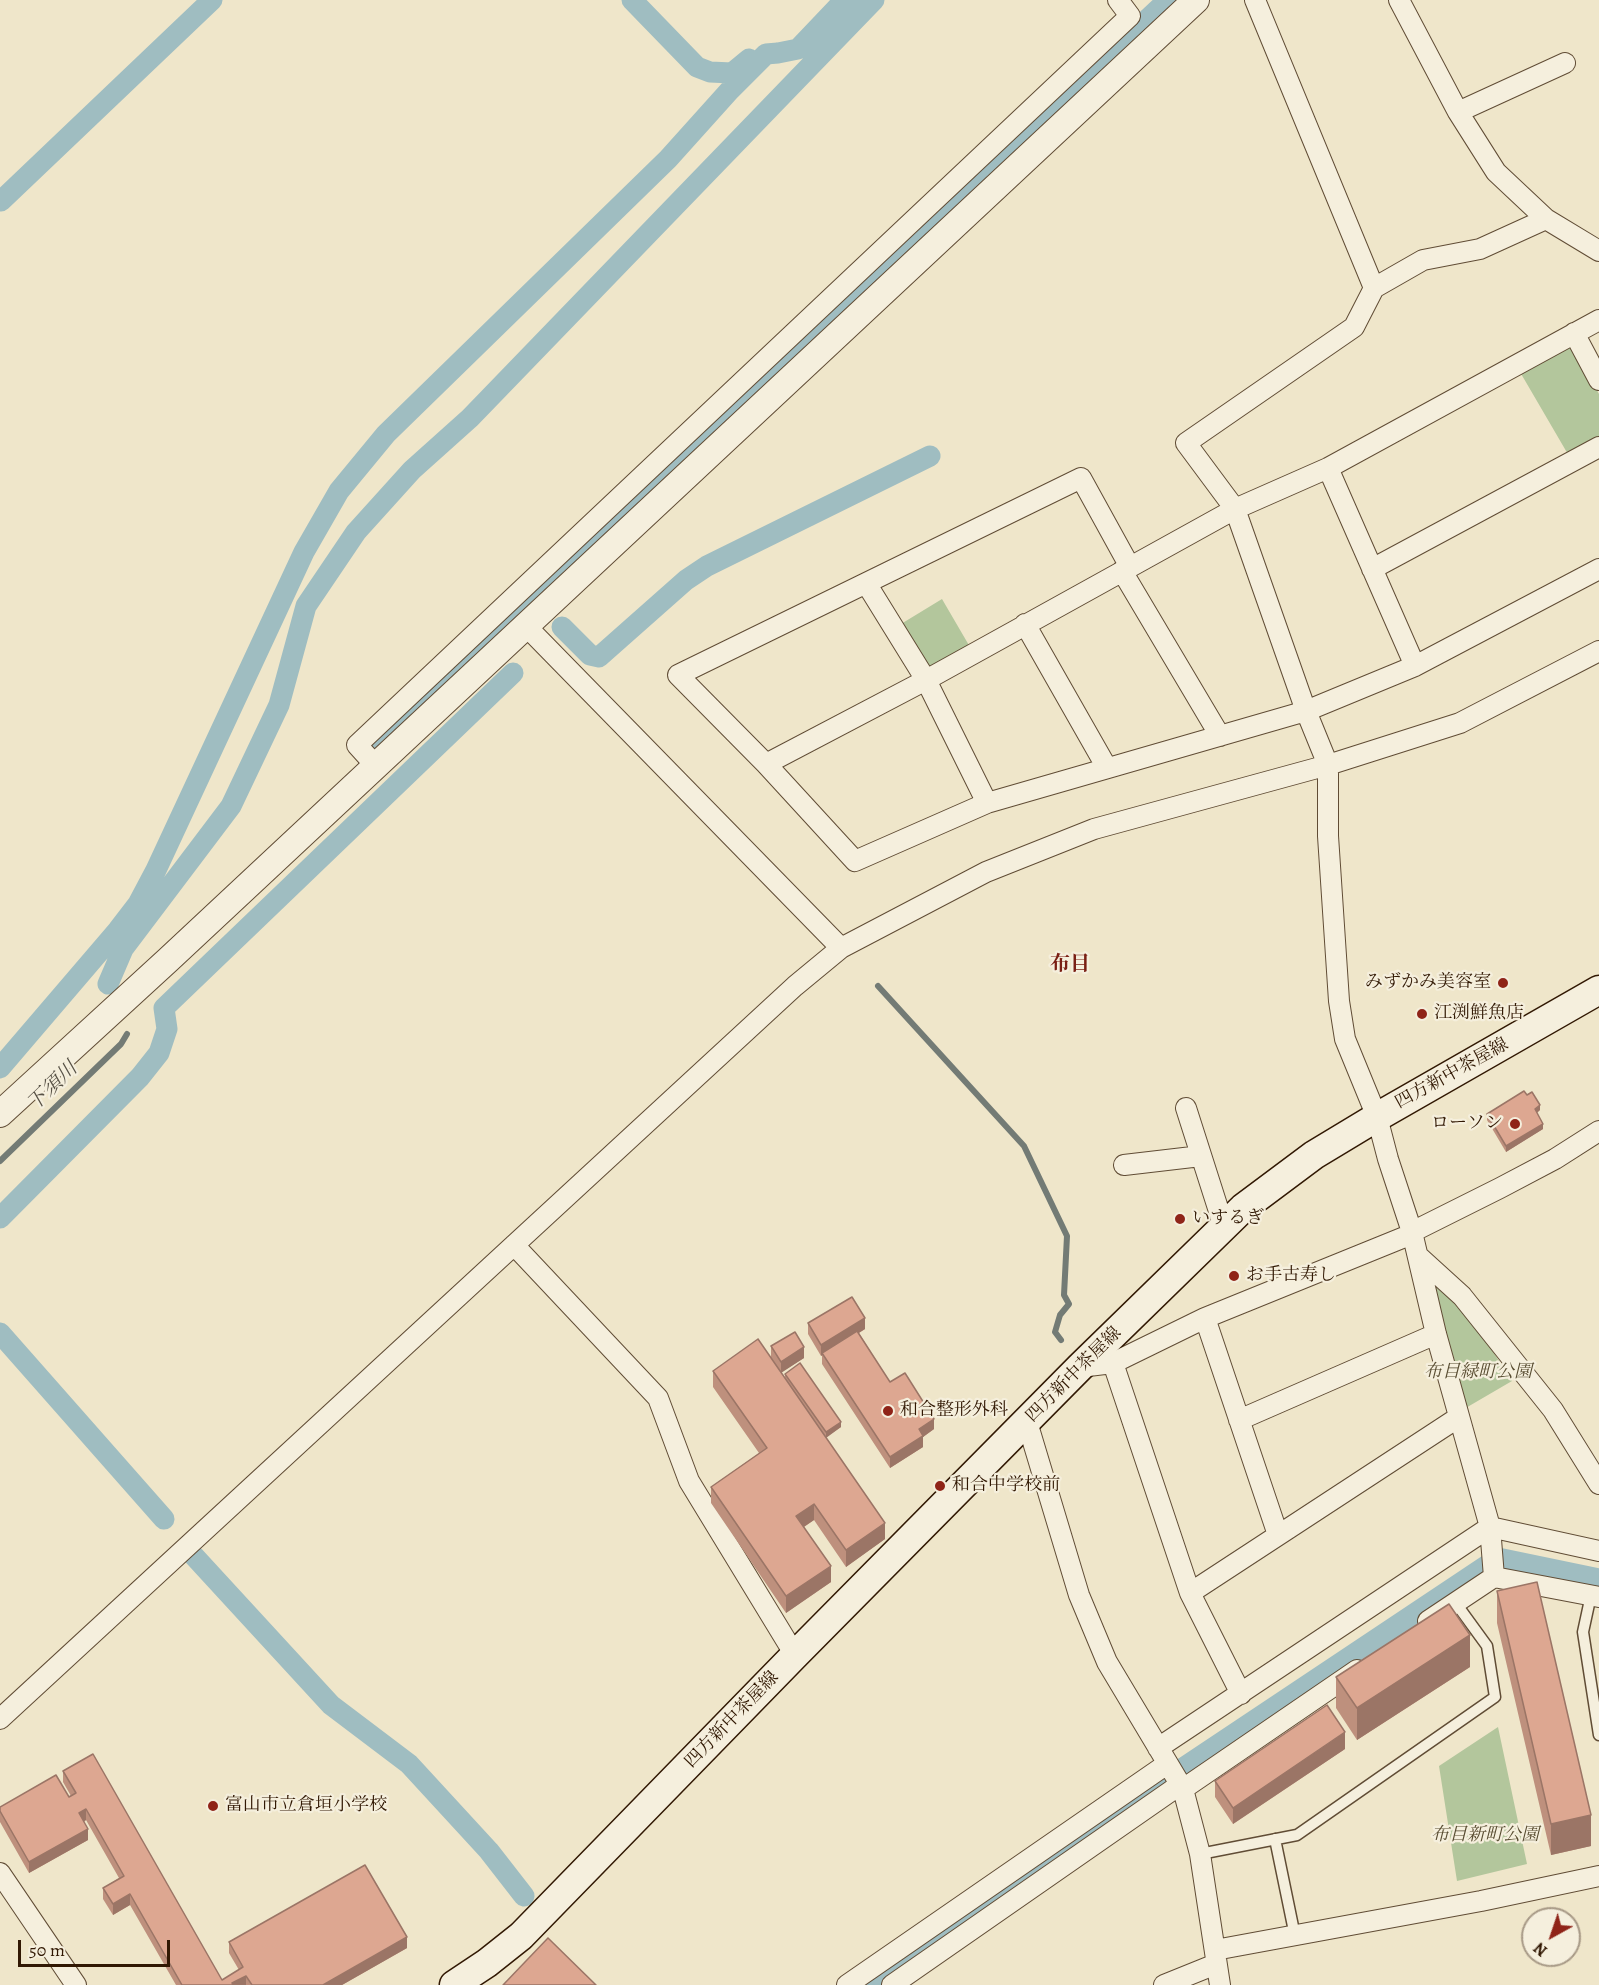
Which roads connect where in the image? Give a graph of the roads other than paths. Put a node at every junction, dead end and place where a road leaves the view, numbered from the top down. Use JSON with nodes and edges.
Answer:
{"nodes":[{"id":1,"x":1118,"y":0,"type":"edge"},
{"id":2,"x":1196,"y":0,"type":"edge"},
{"id":3,"x":1255,"y":0,"type":"edge"},
{"id":4,"x":1399,"y":0,"type":"edge"},
{"id":5,"x":1565,"y":63,"type":"dead end"},
{"id":6,"x":1458,"y":111,"type":"junction"},
{"id":7,"x":1546,"y":219,"type":"junction"},
{"id":8,"x":1599,"y":251,"type":"edge"},
{"id":9,"x":1374,"y":288,"type":"junction"},
{"id":10,"x":1599,"y":320,"type":"edge"},
{"id":11,"x":1574,"y":333,"type":"junction"},
{"id":12,"x":1599,"y":380,"type":"edge"},
{"id":13,"x":1599,"y":447,"type":"edge"},
{"id":14,"x":1328,"y":468,"type":"junction"},
{"id":15,"x":1235,"y":509,"type":"junction"},
{"id":16,"x":1126,"y":569,"type":"junction"},
{"id":17,"x":1372,"y":569,"type":"junction"},
{"id":18,"x":1599,"y":569,"type":"edge"},
{"id":19,"x":866,"y":583,"type":"junction"},
{"id":20,"x":1025,"y":624,"type":"junction"},
{"id":21,"x":526,"y":626,"type":"junction"},
{"id":22,"x":1599,"y":651,"type":"edge"},
{"id":23,"x":1415,"y":666,"type":"junction"},
{"id":24,"x":926,"y":680,"type":"junction"},
{"id":25,"x":1306,"y":711,"type":"junction"},
{"id":26,"x":1220,"y":736,"type":"junction"},
{"id":27,"x":766,"y":764,"type":"junction"},
{"id":28,"x":1328,"y":765,"type":"junction"},
{"id":29,"x":376,"y":766,"type":"junction"},
{"id":30,"x":1107,"y":768,"type":"junction"},
{"id":31,"x":987,"y":803,"type":"junction"},
{"id":32,"x":841,"y":948,"type":"junction"},
{"id":33,"x":1599,"y":990,"type":"edge"},
{"id":34,"x":1186,"y":1107,"type":"dead end"},
{"id":35,"x":0,"y":1114,"type":"edge"},
{"id":36,"x":1377,"y":1117,"type":"junction"},
{"id":37,"x":1599,"y":1131,"type":"edge"},
{"id":38,"x":1201,"y":1156,"type":"junction"},
{"id":39,"x":1124,"y":1165,"type":"dead end"},
{"id":40,"x":1224,"y":1227,"type":"junction"},
{"id":41,"x":1412,"y":1233,"type":"junction"},
{"id":42,"x":514,"y":1245,"type":"junction"},
{"id":43,"x":1418,"y":1256,"type":"junction"},
{"id":44,"x":1205,"y":1318,"type":"junction"},
{"id":45,"x":1436,"y":1334,"type":"junction"},
{"id":46,"x":1113,"y":1363,"type":"junction"},
{"id":47,"x":1080,"y":1367,"type":"junction"},
{"id":48,"x":1460,"y":1417,"type":"junction"},
{"id":49,"x":1239,"y":1420,"type":"junction"},
{"id":50,"x":1027,"y":1422,"type":"junction"},
{"id":51,"x":1599,"y":1484,"type":"edge"},
{"id":52,"x":1490,"y":1527,"type":"junction"},
{"id":53,"x":1278,"y":1535,"type":"junction"},
{"id":54,"x":1599,"y":1551,"type":"edge"},
{"id":55,"x":1493,"y":1565,"type":"junction"},
{"id":56,"x":1190,"y":1593,"type":"junction"},
{"id":57,"x":1595,"y":1596,"type":"edge"},
{"id":58,"x":1455,"y":1602,"type":"junction"},
{"id":59,"x":1416,"y":1629,"type":"edge"},
{"id":60,"x":795,"y":1655,"type":"junction"},
{"id":61,"x":1367,"y":1662,"type":"edge"},
{"id":62,"x":1241,"y":1694,"type":"junction"},
{"id":63,"x":0,"y":1719,"type":"edge"},
{"id":64,"x":1598,"y":1720,"type":"edge"},
{"id":65,"x":1599,"y":1734,"type":"edge"},
{"id":66,"x":1173,"y":1773,"type":"junction"},
{"id":67,"x":1275,"y":1839,"type":"junction"},
{"id":68,"x":1200,"y":1854,"type":"junction"},
{"id":69,"x":0,"y":1873,"type":"edge"},
{"id":70,"x":1599,"y":1876,"type":"edge"},
{"id":71,"x":1294,"y":1936,"type":"junction"},
{"id":72,"x":1216,"y":1957,"type":"junction"},
{"id":73,"x":76,"y":1985,"type":"edge"},
{"id":74,"x":454,"y":1985,"type":"edge"},
{"id":75,"x":847,"y":1985,"type":"edge"},
{"id":76,"x":892,"y":1985,"type":"edge"},
{"id":77,"x":1164,"y":1985,"type":"edge"},
{"id":78,"x":1220,"y":1985,"type":"edge"}],
"edges":[{"from":1,"to":29,"type":"street"},
{"from":2,"to":21,"type":"street"},
{"from":3,"to":9,"type":"street"},
{"from":4,"to":6,"type":"street"},
{"from":5,"to":6,"type":"street"},
{"from":6,"to":7,"type":"street"},
{"from":7,"to":8,"type":"street"},
{"from":7,"to":9,"type":"street"},
{"from":9,"to":15,"type":"street"},
{"from":10,"to":11,"type":"street"},
{"from":11,"to":12,"type":"street"},
{"from":11,"to":14,"type":"street"},
{"from":13,"to":17,"type":"street"},
{"from":14,"to":15,"type":"street"},
{"from":14,"to":17,"type":"street"},
{"from":15,"to":16,"type":"street"},
{"from":15,"to":25,"type":"street"},
{"from":16,"to":19,"type":"street"},
{"from":16,"to":20,"type":"street"},
{"from":16,"to":26,"type":"street"},
{"from":17,"to":23,"type":"street"},
{"from":18,"to":23,"type":"street"},
{"from":19,"to":24,"type":"street"},
{"from":19,"to":27,"type":"street"},
{"from":20,"to":24,"type":"street"},
{"from":20,"to":30,"type":"street"},
{"from":21,"to":29,"type":"street"},
{"from":21,"to":32,"type":"street"},
{"from":22,"to":28,"type":"street"},
{"from":23,"to":25,"type":"street"},
{"from":24,"to":27,"type":"street"},
{"from":24,"to":31,"type":"street"},
{"from":25,"to":26,"type":"street"},
{"from":25,"to":28,"type":"street"},
{"from":26,"to":30,"type":"street"},
{"from":27,"to":31,"type":"street"},
{"from":28,"to":32,"type":"street"},
{"from":28,"to":36,"type":"street"},
{"from":29,"to":35,"type":"street"},
{"from":30,"to":31,"type":"street"},
{"from":32,"to":42,"type":"street"},
{"from":33,"to":36,"type":"main road","name":"四方新中茶屋線"},
{"from":34,"to":38,"type":"street"},
{"from":36,"to":40,"type":"main road","name":"四方新中茶屋線"},
{"from":36,"to":41,"type":"street"},
{"from":37,"to":41,"type":"street"},
{"from":38,"to":39,"type":"street"},
{"from":38,"to":40,"type":"street"},
{"from":40,"to":47,"type":"main road","name":"四方新中茶屋線"},
{"from":41,"to":43,"type":"street"},
{"from":41,"to":44,"type":"street"},
{"from":42,"to":60,"type":"street"},
{"from":42,"to":63,"type":"street"},
{"from":43,"to":45,"type":"street"},
{"from":43,"to":51,"type":"street"},
{"from":44,"to":46,"type":"street"},
{"from":44,"to":49,"type":"street"},
{"from":45,"to":48,"type":"street"},
{"from":45,"to":49,"type":"street"},
{"from":46,"to":47,"type":"street"},
{"from":46,"to":56,"type":"street"},
{"from":47,"to":50,"type":"main road","name":"四方新中茶屋線"},
{"from":48,"to":52,"type":"street"},
{"from":48,"to":53,"type":"street"},
{"from":49,"to":53,"type":"street"},
{"from":50,"to":60,"type":"main road","name":"四方新中茶屋線"},
{"from":50,"to":66,"type":"street"},
{"from":52,"to":54,"type":"street"},
{"from":52,"to":55,"type":"street"},
{"from":52,"to":62,"type":"street"},
{"from":53,"to":56,"type":"street"},
{"from":55,"to":57,"type":"street"},
{"from":55,"to":58,"type":"street"},
{"from":56,"to":62,"type":"street"},
{"from":57,"to":64,"type":"lane"},
{"from":58,"to":59,"type":"street"},
{"from":58,"to":67,"type":"lane"},
{"from":60,"to":74,"type":"main road","name":"四方新中茶屋線"},
{"from":61,"to":66,"type":"street"},
{"from":62,"to":66,"type":"street"},
{"from":64,"to":65,"type":"lane"},
{"from":66,"to":68,"type":"street"},
{"from":66,"to":75,"type":"street"},
{"from":66,"to":76,"type":"street"},
{"from":67,"to":68,"type":"lane"},
{"from":67,"to":71,"type":"lane"},
{"from":68,"to":72,"type":"street"},
{"from":69,"to":73,"type":"street"},
{"from":70,"to":71,"type":"street"},
{"from":71,"to":72,"type":"street"},
{"from":72,"to":77,"type":"street"},
{"from":72,"to":78,"type":"street"}]}
